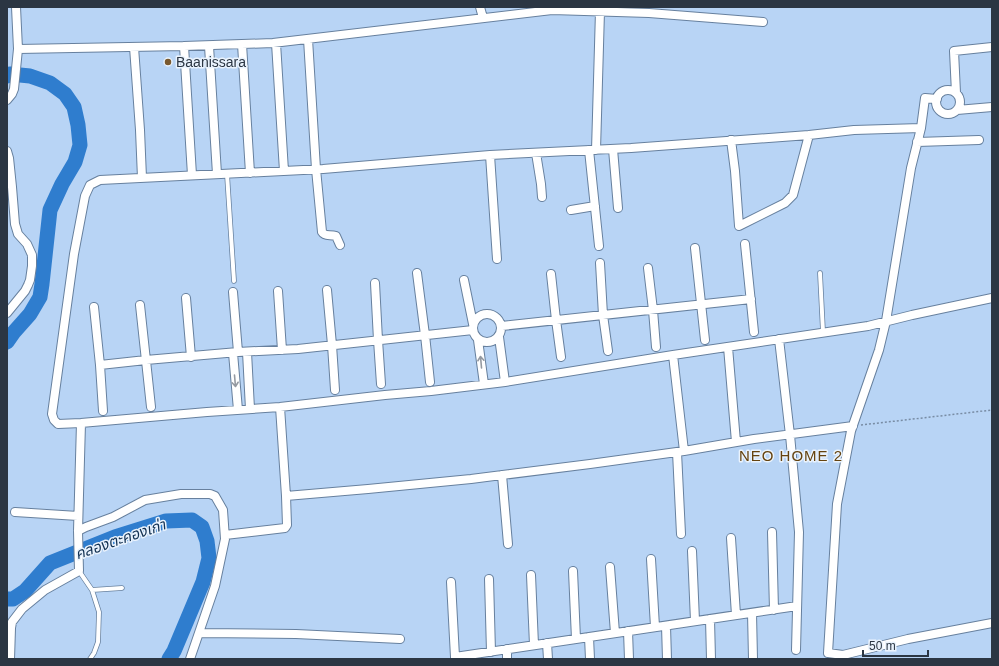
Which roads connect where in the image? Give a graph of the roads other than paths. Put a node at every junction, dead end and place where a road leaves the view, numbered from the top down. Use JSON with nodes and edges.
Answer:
{"nodes":[{"id":1,"x":16,"y":7,"type":"edge"},
{"id":2,"x":480,"y":7,"type":"edge"},
{"id":3,"x":600,"y":11,"type":"junction"},
{"id":4,"x":483,"y":18,"type":"junction"},
{"id":5,"x":762,"y":22,"type":"dead end"},
{"id":6,"x":308,"y":39,"type":"junction"},
{"id":7,"x":276,"y":43,"type":"junction"},
{"id":8,"x":242,"y":44,"type":"junction"},
{"id":9,"x":184,"y":46,"type":"junction"},
{"id":10,"x":209,"y":46,"type":"junction"},
{"id":11,"x":134,"y":47,"type":"junction"},
{"id":12,"x":992,"y":47,"type":"edge"},
{"id":13,"x":18,"y":49,"type":"junction"},
{"id":14,"x":956,"y":93,"type":"junction"},
{"id":15,"x":937,"y":99,"type":"junction"},
{"id":16,"x":7,"y":100,"type":"edge"},
{"id":17,"x":992,"y":107,"type":"edge"},
{"id":18,"x":957,"y":110,"type":"junction"},
{"id":19,"x":921,"y":128,"type":"junction"},
{"id":20,"x":809,"y":135,"type":"junction"},
{"id":21,"x":731,"y":140,"type":"junction"},
{"id":22,"x":979,"y":140,"type":"dead end"},
{"id":23,"x":917,"y":142,"type":"junction"},
{"id":24,"x":613,"y":149,"type":"junction"},
{"id":25,"x":592,"y":150,"type":"junction"},
{"id":26,"x":7,"y":151,"type":"edge"},
{"id":27,"x":536,"y":153,"type":"junction"},
{"id":28,"x":490,"y":155,"type":"junction"},
{"id":29,"x":316,"y":169,"type":"junction"},
{"id":30,"x":284,"y":171,"type":"junction"},
{"id":31,"x":250,"y":173,"type":"junction"},
{"id":32,"x":217,"y":174,"type":"junction"},
{"id":33,"x":227,"y":174,"type":"junction"},
{"id":34,"x":192,"y":175,"type":"junction"},
{"id":35,"x":142,"y":178,"type":"junction"},
{"id":36,"x":542,"y":197,"type":"dead end"},
{"id":37,"x":595,"y":206,"type":"junction"},
{"id":38,"x":618,"y":208,"type":"dead end"},
{"id":39,"x":571,"y":210,"type":"dead end"},
{"id":40,"x":745,"y":244,"type":"dead end"},
{"id":41,"x":340,"y":245,"type":"dead end"},
{"id":42,"x":598,"y":246,"type":"dead end"},
{"id":43,"x":695,"y":248,"type":"dead end"},
{"id":44,"x":498,"y":259,"type":"dead end"},
{"id":45,"x":600,"y":263,"type":"dead end"},
{"id":46,"x":648,"y":268,"type":"dead end"},
{"id":47,"x":417,"y":273,"type":"dead end"},
{"id":48,"x":820,"y":273,"type":"dead end"},
{"id":49,"x":551,"y":274,"type":"dead end"},
{"id":50,"x":464,"y":280,"type":"dead end"},
{"id":51,"x":234,"y":281,"type":"dead end"},
{"id":52,"x":375,"y":283,"type":"dead end"},
{"id":53,"x":278,"y":290,"type":"dead end"},
{"id":54,"x":327,"y":290,"type":"dead end"},
{"id":55,"x":233,"y":292,"type":"dead end"},
{"id":56,"x":186,"y":298,"type":"dead end"},
{"id":57,"x":992,"y":298,"type":"edge"},
{"id":58,"x":751,"y":299,"type":"junction"},
{"id":59,"x":701,"y":304,"type":"junction"},
{"id":60,"x":140,"y":305,"type":"dead end"},
{"id":61,"x":94,"y":307,"type":"dead end"},
{"id":62,"x":653,"y":310,"type":"junction"},
{"id":63,"x":7,"y":313,"type":"edge"},
{"id":64,"x":604,"y":315,"type":"junction"},
{"id":65,"x":556,"y":320,"type":"junction"},
{"id":66,"x":886,"y":321,"type":"junction"},
{"id":67,"x":502,"y":326,"type":"junction"},
{"id":68,"x":473,"y":327,"type":"junction"},
{"id":69,"x":754,"y":332,"type":"dead end"},
{"id":70,"x":823,"y":332,"type":"junction"},
{"id":71,"x":425,"y":335,"type":"junction"},
{"id":72,"x":499,"y":337,"type":"junction"},
{"id":73,"x":779,"y":339,"type":"junction"},
{"id":74,"x":378,"y":340,"type":"junction"},
{"id":75,"x":478,"y":340,"type":"junction"},
{"id":76,"x":705,"y":340,"type":"dead end"},
{"id":77,"x":332,"y":345,"type":"junction"},
{"id":78,"x":656,"y":347,"type":"dead end"},
{"id":79,"x":728,"y":347,"type":"junction"},
{"id":80,"x":282,"y":350,"type":"junction"},
{"id":81,"x":608,"y":351,"type":"dead end"},
{"id":82,"x":235,"y":352,"type":"junction"},
{"id":83,"x":247,"y":352,"type":"junction"},
{"id":84,"x":672,"y":355,"type":"junction"},
{"id":85,"x":191,"y":356,"type":"junction"},
{"id":86,"x":561,"y":358,"type":"dead end"},
{"id":87,"x":146,"y":360,"type":"junction"},
{"id":88,"x":100,"y":365,"type":"junction"},
{"id":89,"x":430,"y":382,"type":"dead end"},
{"id":90,"x":505,"y":382,"type":"junction"},
{"id":91,"x":381,"y":384,"type":"dead end"},
{"id":92,"x":484,"y":384,"type":"junction"},
{"id":93,"x":335,"y":390,"type":"dead end"},
{"id":94,"x":150,"y":407,"type":"dead end"},
{"id":95,"x":280,"y":407,"type":"junction"},
{"id":96,"x":250,"y":409,"type":"junction"},
{"id":97,"x":238,"y":410,"type":"junction"},
{"id":98,"x":103,"y":411,"type":"dead end"},
{"id":99,"x":81,"y":423,"type":"junction"},
{"id":100,"x":853,"y":426,"type":"junction"},
{"id":101,"x":790,"y":435,"type":"junction"},
{"id":102,"x":736,"y":442,"type":"junction"},
{"id":103,"x":681,"y":451,"type":"junction"},
{"id":104,"x":502,"y":475,"type":"junction"},
{"id":105,"x":286,"y":496,"type":"junction"},
{"id":106,"x":15,"y":512,"type":"dead end"},
{"id":107,"x":78,"y":516,"type":"junction"},
{"id":108,"x":78,"y":531,"type":"junction"},
{"id":109,"x":772,"y":532,"type":"dead end"},
{"id":110,"x":681,"y":534,"type":"dead end"},
{"id":111,"x":225,"y":535,"type":"junction"},
{"id":112,"x":731,"y":538,"type":"dead end"},
{"id":113,"x":508,"y":544,"type":"dead end"},
{"id":114,"x":692,"y":551,"type":"dead end"},
{"id":115,"x":651,"y":560,"type":"dead end"},
{"id":116,"x":610,"y":567,"type":"dead end"},
{"id":117,"x":78,"y":568,"type":"junction"},
{"id":118,"x":573,"y":570,"type":"dead end"},
{"id":119,"x":531,"y":574,"type":"dead end"},
{"id":120,"x":489,"y":579,"type":"dead end"},
{"id":121,"x":451,"y":582,"type":"dead end"},
{"id":122,"x":122,"y":588,"type":"dead end"},
{"id":123,"x":92,"y":590,"type":"junction"},
{"id":124,"x":797,"y":606,"type":"junction"},
{"id":125,"x":774,"y":610,"type":"junction"},
{"id":126,"x":752,"y":613,"type":"junction"},
{"id":127,"x":736,"y":615,"type":"junction"},
{"id":128,"x":710,"y":619,"type":"junction"},
{"id":129,"x":10,"y":620,"type":"edge"},
{"id":130,"x":695,"y":621,"type":"junction"},
{"id":131,"x":992,"y":623,"type":"edge"},
{"id":132,"x":666,"y":626,"type":"junction"},
{"id":133,"x":655,"y":627,"type":"junction"},
{"id":134,"x":628,"y":631,"type":"junction"},
{"id":135,"x":198,"y":632,"type":"junction"},
{"id":136,"x":615,"y":633,"type":"junction"},
{"id":137,"x":589,"y":637,"type":"junction"},
{"id":138,"x":400,"y":639,"type":"dead end"},
{"id":139,"x":576,"y":639,"type":"junction"},
{"id":140,"x":547,"y":643,"type":"junction"},
{"id":141,"x":534,"y":645,"type":"junction"},
{"id":142,"x":507,"y":649,"type":"junction"},
{"id":143,"x":796,"y":650,"type":"dead end"},
{"id":144,"x":491,"y":652,"type":"junction"},
{"id":145,"x":455,"y":658,"type":"edge"},
{"id":146,"x":10,"y":659,"type":"edge"},
{"id":147,"x":90,"y":659,"type":"edge"},
{"id":148,"x":190,"y":659,"type":"edge"},
{"id":149,"x":507,"y":659,"type":"edge"},
{"id":150,"x":548,"y":659,"type":"edge"},
{"id":151,"x":590,"y":659,"type":"edge"},
{"id":152,"x":629,"y":659,"type":"edge"},
{"id":153,"x":667,"y":659,"type":"edge"},
{"id":154,"x":711,"y":659,"type":"edge"},
{"id":155,"x":753,"y":659,"type":"edge"}],
"edges":[{"from":1,"to":13,"type":"street"},
{"from":2,"to":4,"type":"street"},
{"from":3,"to":4,"type":"street"},
{"from":3,"to":5,"type":"street"},
{"from":3,"to":25,"type":"street"},
{"from":4,"to":6,"type":"street"},
{"from":6,"to":7,"type":"street"},
{"from":6,"to":29,"type":"street"},
{"from":7,"to":8,"type":"street"},
{"from":7,"to":30,"type":"street"},
{"from":8,"to":10,"type":"street"},
{"from":8,"to":31,"type":"street"},
{"from":9,"to":10,"type":"street"},
{"from":9,"to":11,"type":"street"},
{"from":9,"to":34,"type":"street"},
{"from":10,"to":32,"type":"street"},
{"from":11,"to":13,"type":"street"},
{"from":11,"to":35,"type":"street"},
{"from":12,"to":14,"type":"street"},
{"from":13,"to":16,"type":"street"},
{"from":14,"to":15,"type":"street"},
{"from":14,"to":18,"type":"street"},
{"from":15,"to":18,"type":"street"},
{"from":15,"to":19,"type":"street"},
{"from":17,"to":18,"type":"street"},
{"from":19,"to":20,"type":"street"},
{"from":19,"to":23,"type":"street"},
{"from":20,"to":21,"type":"street"},
{"from":20,"to":21,"type":"street"},
{"from":21,"to":24,"type":"street"},
{"from":22,"to":23,"type":"street"},
{"from":23,"to":66,"type":"street"},
{"from":24,"to":25,"type":"street"},
{"from":24,"to":38,"type":"street"},
{"from":25,"to":27,"type":"street"},
{"from":25,"to":37,"type":"street"},
{"from":26,"to":63,"type":"street"},
{"from":27,"to":28,"type":"street"},
{"from":27,"to":36,"type":"street"},
{"from":28,"to":29,"type":"street"},
{"from":28,"to":44,"type":"street"},
{"from":29,"to":30,"type":"street"},
{"from":29,"to":41,"type":"street"},
{"from":30,"to":31,"type":"street"},
{"from":31,"to":33,"type":"street"},
{"from":32,"to":33,"type":"street"},
{"from":32,"to":34,"type":"street"},
{"from":33,"to":51,"type":"lane"},
{"from":34,"to":35,"type":"street"},
{"from":35,"to":99,"type":"street"},
{"from":37,"to":39,"type":"street"},
{"from":37,"to":42,"type":"street"},
{"from":40,"to":58,"type":"street"},
{"from":43,"to":59,"type":"street"},
{"from":45,"to":64,"type":"street"},
{"from":46,"to":62,"type":"street"},
{"from":47,"to":71,"type":"street"},
{"from":48,"to":70,"type":"lane"},
{"from":49,"to":65,"type":"street"},
{"from":50,"to":68,"type":"street"},
{"from":52,"to":74,"type":"street"},
{"from":53,"to":80,"type":"street"},
{"from":54,"to":77,"type":"street"},
{"from":55,"to":82,"type":"street"},
{"from":56,"to":85,"type":"street"},
{"from":57,"to":66,"type":"street"},
{"from":58,"to":59,"type":"street"},
{"from":58,"to":69,"type":"street"},
{"from":59,"to":62,"type":"street"},
{"from":59,"to":76,"type":"street"},
{"from":60,"to":87,"type":"street"},
{"from":61,"to":88,"type":"street"},
{"from":62,"to":64,"type":"street"},
{"from":62,"to":78,"type":"street"},
{"from":64,"to":65,"type":"street"},
{"from":64,"to":81,"type":"street"},
{"from":65,"to":67,"type":"street"},
{"from":65,"to":86,"type":"street"},
{"from":66,"to":70,"type":"street"},
{"from":66,"to":100,"type":"street"},
{"from":67,"to":68,"type":"street"},
{"from":67,"to":72,"type":"street"},
{"from":68,"to":71,"type":"street"},
{"from":68,"to":75,"type":"street"},
{"from":70,"to":73,"type":"street"},
{"from":71,"to":74,"type":"street"},
{"from":71,"to":89,"type":"street"},
{"from":72,"to":75,"type":"street"},
{"from":72,"to":90,"type":"street"},
{"from":73,"to":79,"type":"street"},
{"from":73,"to":101,"type":"street"},
{"from":74,"to":77,"type":"street"},
{"from":74,"to":91,"type":"street"},
{"from":92,"to":75,"type":"street","one_way":true},
{"from":77,"to":80,"type":"street"},
{"from":77,"to":93,"type":"street"},
{"from":79,"to":84,"type":"street"},
{"from":79,"to":102,"type":"street"},
{"from":80,"to":83,"type":"street"},
{"from":82,"to":83,"type":"street"},
{"from":82,"to":85,"type":"street"},
{"from":82,"to":97,"type":"street","one_way":true},
{"from":83,"to":96,"type":"street"},
{"from":84,"to":90,"type":"street"},
{"from":84,"to":103,"type":"street"},
{"from":85,"to":87,"type":"street"},
{"from":87,"to":88,"type":"street"},
{"from":87,"to":94,"type":"street"},
{"from":88,"to":98,"type":"street"},
{"from":90,"to":92,"type":"street"},
{"from":92,"to":95,"type":"street"},
{"from":95,"to":96,"type":"street"},
{"from":95,"to":105,"type":"street"},
{"from":96,"to":97,"type":"street"},
{"from":97,"to":99,"type":"street"},
{"from":99,"to":107,"type":"street"},
{"from":100,"to":101,"type":"street"},
{"from":100,"to":131,"type":"street"},
{"from":101,"to":102,"type":"street"},
{"from":101,"to":124,"type":"street"},
{"from":102,"to":103,"type":"street"},
{"from":103,"to":104,"type":"street"},
{"from":103,"to":110,"type":"street"},
{"from":104,"to":105,"type":"street"},
{"from":104,"to":113,"type":"street"},
{"from":105,"to":111,"type":"street"},
{"from":106,"to":107,"type":"street"},
{"from":107,"to":108,"type":"street"},
{"from":108,"to":111,"type":"street"},
{"from":108,"to":117,"type":"street"},
{"from":109,"to":125,"type":"street"},
{"from":111,"to":135,"type":"street"},
{"from":112,"to":127,"type":"street"},
{"from":114,"to":130,"type":"street"},
{"from":115,"to":133,"type":"street"},
{"from":116,"to":136,"type":"street"},
{"from":117,"to":123,"type":"lane"},
{"from":117,"to":129,"type":"street"},
{"from":118,"to":139,"type":"street"},
{"from":119,"to":141,"type":"street"},
{"from":120,"to":144,"type":"street"},
{"from":121,"to":145,"type":"street"},
{"from":122,"to":123,"type":"lane"},
{"from":123,"to":147,"type":"lane"},
{"from":124,"to":125,"type":"street"},
{"from":124,"to":143,"type":"street"},
{"from":125,"to":126,"type":"street"},
{"from":126,"to":127,"type":"street"},
{"from":126,"to":155,"type":"street"},
{"from":127,"to":128,"type":"street"},
{"from":128,"to":130,"type":"street"},
{"from":128,"to":154,"type":"street"},
{"from":129,"to":146,"type":"street"},
{"from":130,"to":132,"type":"street"},
{"from":132,"to":133,"type":"street"},
{"from":132,"to":153,"type":"street"},
{"from":133,"to":134,"type":"street"},
{"from":134,"to":136,"type":"street"},
{"from":134,"to":152,"type":"street"},
{"from":135,"to":138,"type":"street"},
{"from":135,"to":148,"type":"street"},
{"from":136,"to":137,"type":"street"},
{"from":137,"to":139,"type":"street"},
{"from":137,"to":151,"type":"street"},
{"from":139,"to":140,"type":"street"},
{"from":140,"to":141,"type":"street"},
{"from":140,"to":150,"type":"street"},
{"from":141,"to":142,"type":"street"},
{"from":142,"to":144,"type":"street"},
{"from":142,"to":149,"type":"street"},
{"from":144,"to":145,"type":"street"}]}
